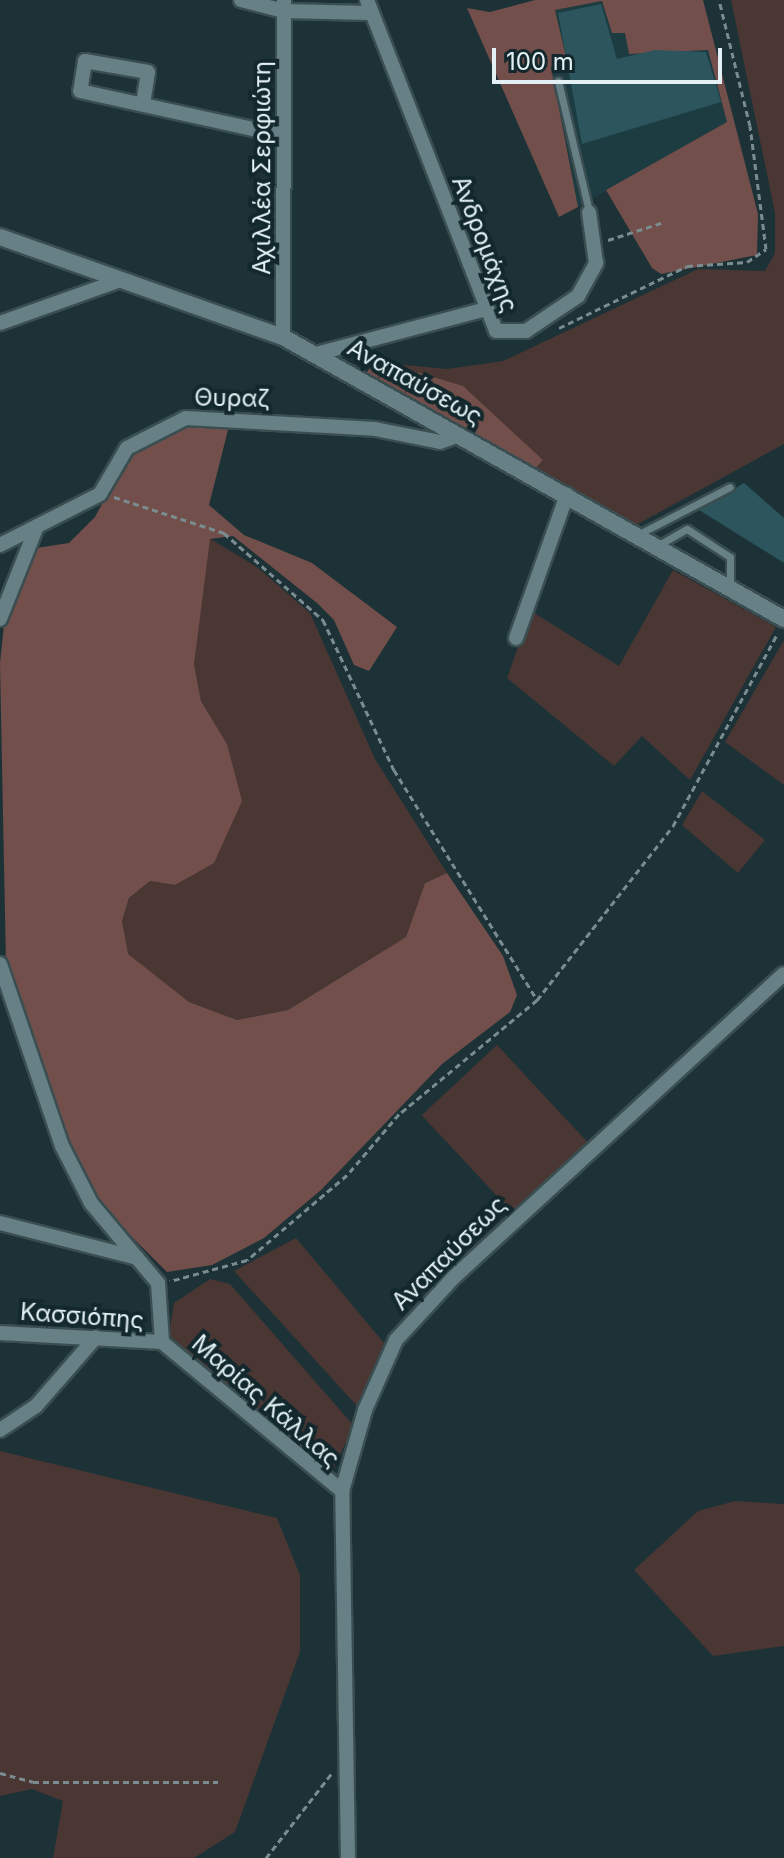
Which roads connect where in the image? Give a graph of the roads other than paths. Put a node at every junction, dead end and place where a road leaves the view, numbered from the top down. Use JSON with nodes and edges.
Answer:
{"nodes":[{"id":1,"x":241,"y":0,"type":"edge"},
{"id":2,"x":284,"y":5,"type":"edge"},
{"id":3,"x":368,"y":6,"type":"edge"},
{"id":4,"x":558,"y":81,"type":"dead end"},
{"id":5,"x":143,"y":104,"type":"junction"},
{"id":6,"x":284,"y":136,"type":"junction"},
{"id":7,"x":589,"y":212,"type":"joint"},
{"id":8,"x":0,"y":237,"type":"edge"},
{"id":9,"x":118,"y":281,"type":"junction"},
{"id":10,"x":486,"y":309,"type":"junction"},
{"id":11,"x":0,"y":323,"type":"edge"},
{"id":12,"x":283,"y":337,"type":"junction"},
{"id":13,"x":316,"y":354,"type":"junction"},
{"id":14,"x":459,"y":435,"type":"junction"},
{"id":15,"x":730,"y":487,"type":"dead end"},
{"id":16,"x":567,"y":495,"type":"junction"},
{"id":17,"x":37,"y":525,"type":"junction"},
{"id":18,"x":637,"y":535,"type":"junction"},
{"id":19,"x":0,"y":545,"type":"edge"},
{"id":20,"x":657,"y":546,"type":"junction"},
{"id":21,"x":730,"y":588,"type":"junction"},
{"id":22,"x":0,"y":619,"type":"edge"},
{"id":23,"x":784,"y":620,"type":"edge"},
{"id":24,"x":516,"y":638,"type":"dead end"},
{"id":25,"x":0,"y":964,"type":"edge"},
{"id":26,"x":784,"y":974,"type":"edge"},
{"id":27,"x":0,"y":1223,"type":"edge"},
{"id":28,"x":137,"y":1258,"type":"junction"},
{"id":29,"x":0,"y":1333,"type":"edge"},
{"id":30,"x":96,"y":1337,"type":"junction"},
{"id":31,"x":162,"y":1342,"type":"junction"},
{"id":32,"x":0,"y":1430,"type":"edge"},
{"id":33,"x":342,"y":1491,"type":"junction"},
{"id":34,"x":348,"y":1858,"type":"edge"}],
"edges":[{"from":1,"to":2,"type":"street"},
{"from":2,"to":3,"type":"street"},
{"from":2,"to":6,"type":"street","name":"Αχιλλέα Σερφιώτη"},
{"from":3,"to":10,"type":"street","name":"Ανδρομάχης"},
{"from":4,"to":7,"type":"lane"},
{"from":5,"to":5,"type":"street"},
{"from":5,"to":6,"type":"street"},
{"from":6,"to":12,"type":"street","name":"Αχιλλέα Σερφιώτη"},
{"from":7,"to":10,"type":"street","name":"Ανδρομάχης"},
{"from":8,"to":9,"type":"street","name":"Αναπαύσεως"},
{"from":9,"to":11,"type":"street"},
{"from":9,"to":12,"type":"street","name":"Αναπαύσεως"},
{"from":10,"to":13,"type":"street"},
{"from":12,"to":13,"type":"street","name":"Αναπαύσεως"},
{"from":13,"to":14,"type":"street","name":"Αναπαύσεως"},
{"from":14,"to":16,"type":"street","name":"Αναπαύσεως"},
{"from":14,"to":17,"type":"street","name":"Θυραζ"},
{"from":15,"to":18,"type":"lane"},
{"from":16,"to":18,"type":"street","name":"Αναπαύσεως"},
{"from":16,"to":24,"type":"street"},
{"from":17,"to":19,"type":"street"},
{"from":17,"to":22,"type":"street"},
{"from":18,"to":20,"type":"street","name":"Αναπαύσεως"},
{"from":20,"to":21,"type":"street","name":"Αναπαύσεως"},
{"from":20,"to":21,"type":"lane"},
{"from":21,"to":23,"type":"street","name":"Αναπαύσεως"},
{"from":25,"to":28,"type":"street"},
{"from":26,"to":33,"type":"street","name":"Αναπαύσεως"},
{"from":27,"to":28,"type":"street"},
{"from":28,"to":31,"type":"street"},
{"from":29,"to":30,"type":"street","name":"Κασσιόπης"},
{"from":30,"to":31,"type":"street","name":"Κασσιόπης"},
{"from":30,"to":32,"type":"street"},
{"from":31,"to":33,"type":"street","name":"Μαρίας Κάλλας"},
{"from":33,"to":34,"type":"street","name":"Αναπαύσεως"}]}
